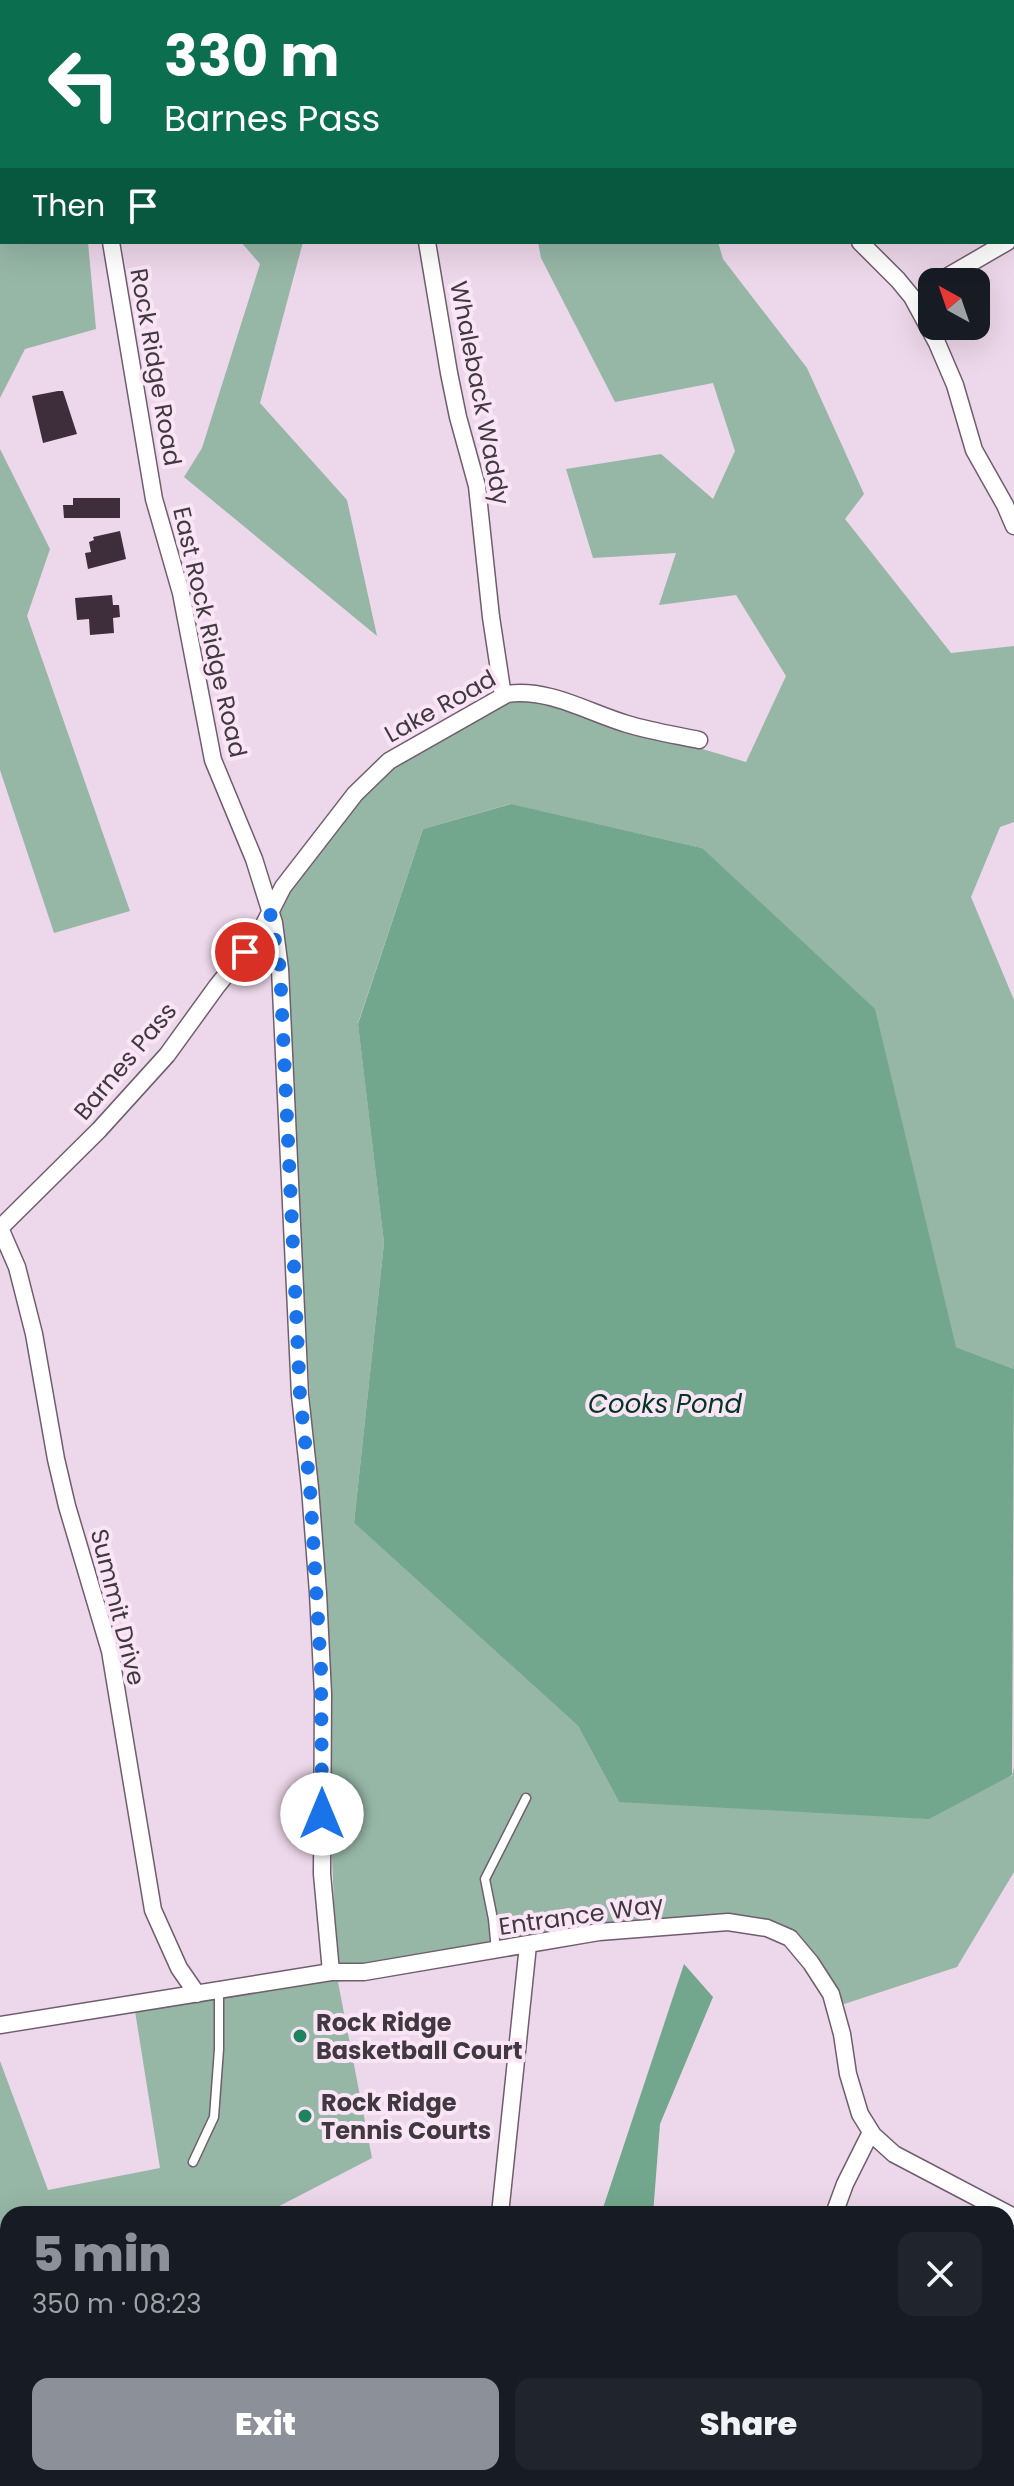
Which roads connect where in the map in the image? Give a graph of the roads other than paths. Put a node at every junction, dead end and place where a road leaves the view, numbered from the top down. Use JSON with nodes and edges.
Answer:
{"nodes":[{"id":1,"x":111,"y":244,"type":"edge"},
{"id":2,"x":427,"y":244,"type":"edge"},
{"id":3,"x":862,"y":244,"type":"edge"},
{"id":4,"x":1004,"y":244,"type":"edge"},
{"id":5,"x":962,"y":268,"type":"edge"},
{"id":6,"x":918,"y":294,"type":"edge"},
{"id":7,"x":912,"y":297,"type":"junction"},
{"id":8,"x":154,"y":499,"type":"joint"},
{"id":9,"x":1014,"y":526,"type":"edge"},
{"id":10,"x":503,"y":696,"type":"junction"},
{"id":11,"x":699,"y":740,"type":"dead end"},
{"id":12,"x":270,"y":912,"type":"junction"},
{"id":13,"x":0,"y":1228,"type":"edge"},
{"id":14,"x":526,"y":1798,"type":"dead end"},
{"id":15,"x":528,"y":1945,"type":"junction"},
{"id":16,"x":496,"y":1951,"type":"junction"},
{"id":17,"x":331,"y":1972,"type":"junction"},
{"id":18,"x":219,"y":1991,"type":"junction"},
{"id":19,"x":197,"y":1994,"type":"junction"},
{"id":20,"x":0,"y":2025,"type":"edge"},
{"id":21,"x":871,"y":2132,"type":"junction"},
{"id":22,"x":193,"y":2162,"type":"dead end"},
{"id":23,"x":501,"y":2206,"type":"edge"},
{"id":24,"x":837,"y":2206,"type":"edge"},
{"id":25,"x":993,"y":2206,"type":"edge"}],
"edges":[{"from":1,"to":8,"type":"street","name":"Rock Ridge Road"},
{"from":2,"to":10,"type":"street","name":"Whaleback Waddy"},
{"from":3,"to":7,"type":"street"},
{"from":4,"to":5,"type":"street"},
{"from":6,"to":7,"type":"street"},
{"from":7,"to":9,"type":"street"},
{"from":8,"to":12,"type":"street","name":"East Rock Ridge Road"},
{"from":10,"to":11,"type":"street","name":"Lake Road"},
{"from":10,"to":12,"type":"street","name":"Lake Road"},
{"from":12,"to":13,"type":"street","name":"Barnes Pass"},
{"from":12,"to":17,"type":"street","name":"East Rock Ridge Road"},
{"from":13,"to":19,"type":"street","name":"Summit Drive"},
{"from":14,"to":16,"type":"lane"},
{"from":15,"to":16,"type":"street","name":"Entrance Way"},
{"from":15,"to":21,"type":"street","name":"Entrance Way"},
{"from":15,"to":23,"type":"street"},
{"from":16,"to":17,"type":"street","name":"Entrance Way"},
{"from":17,"to":18,"type":"street","name":"Entrance Way"},
{"from":18,"to":19,"type":"street","name":"Entrance Way"},
{"from":18,"to":22,"type":"lane"},
{"from":19,"to":20,"type":"street","name":"Entrance Way"},
{"from":21,"to":24,"type":"street"},
{"from":21,"to":25,"type":"street","name":"Entrance Way"}]}
